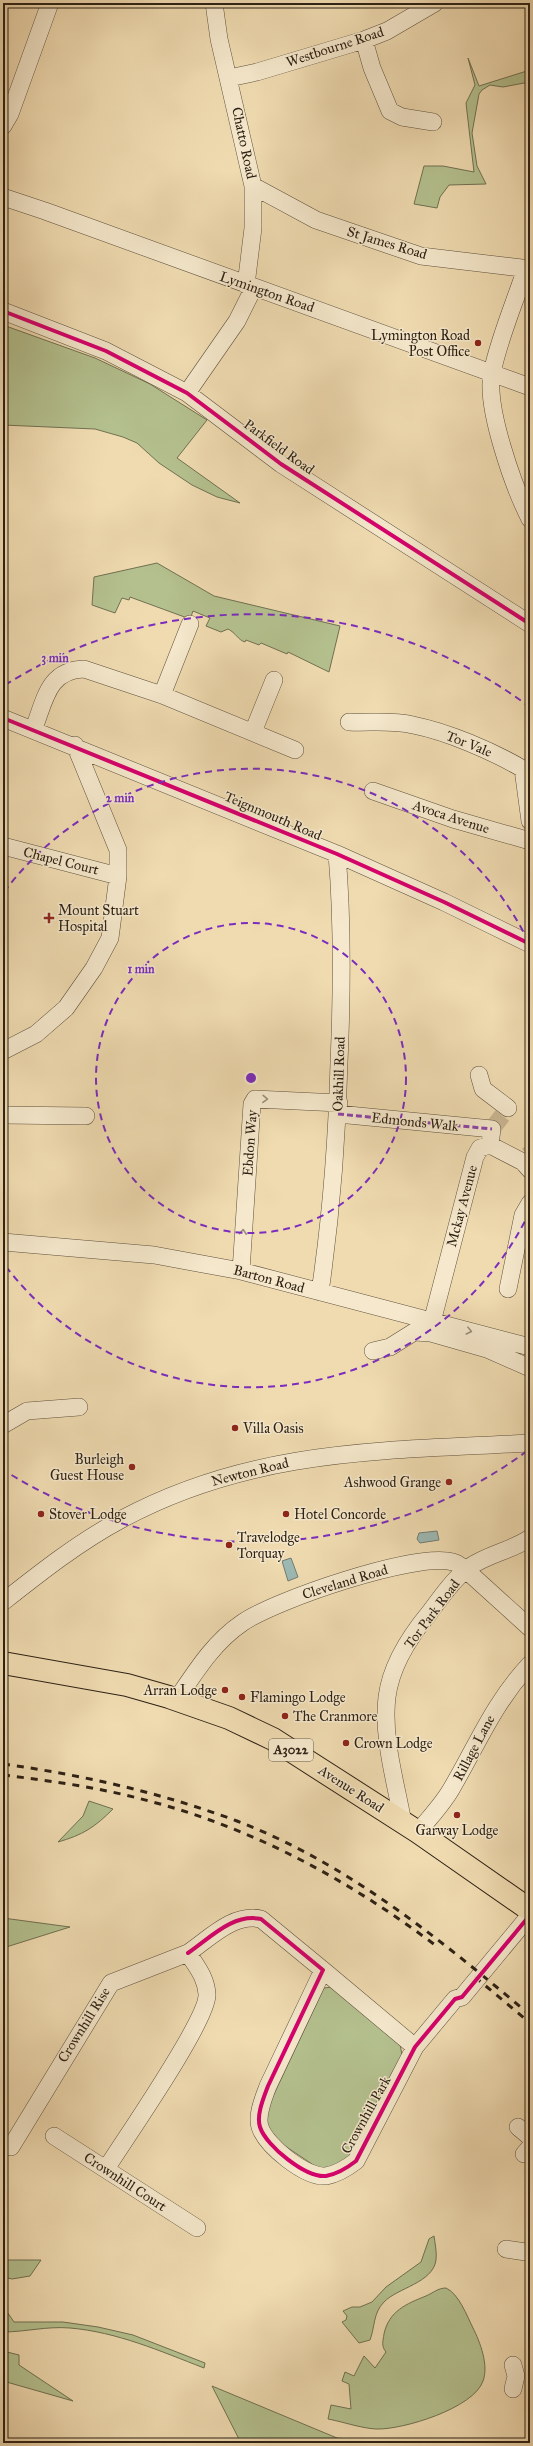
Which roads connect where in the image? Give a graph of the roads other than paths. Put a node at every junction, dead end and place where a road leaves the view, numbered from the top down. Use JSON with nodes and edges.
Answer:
{"nodes":[{"id":1,"x":50,"y":3,"type":"edge"},
{"id":2,"x":214,"y":3,"type":"edge"},
{"id":3,"x":435,"y":3,"type":"edge"},
{"id":4,"x":364,"y":40,"type":"junction"},
{"id":5,"x":229,"y":78,"type":"junction"},
{"id":6,"x":433,"y":122,"type":"dead end"},
{"id":7,"x":3,"y":126,"type":"edge"},
{"id":8,"x":253,"y":186,"type":"junction"},
{"id":9,"x":3,"y":197,"type":"edge"},
{"id":10,"x":528,"y":268,"type":"edge"},
{"id":11,"x":250,"y":286,"type":"junction"},
{"id":12,"x":3,"y":311,"type":"edge"},
{"id":13,"x":492,"y":374,"type":"junction"},
{"id":14,"x":530,"y":387,"type":"edge"},
{"id":15,"x":187,"y":393,"type":"junction"},
{"id":16,"x":530,"y":519,"type":"edge"},
{"id":17,"x":190,"y":624,"type":"dead end"},
{"id":18,"x":530,"y":624,"type":"edge"},
{"id":19,"x":274,"y":680,"type":"dead end"},
{"id":20,"x":162,"y":695,"type":"junction"},
{"id":21,"x":3,"y":718,"type":"edge"},
{"id":22,"x":349,"y":722,"type":"dead end"},
{"id":23,"x":34,"y":728,"type":"junction"},
{"id":24,"x":253,"y":732,"type":"junction"},
{"id":25,"x":75,"y":745,"type":"junction"},
{"id":26,"x":295,"y":750,"type":"dead end"},
{"id":27,"x":527,"y":769,"type":"edge"},
{"id":28,"x":373,"y":791,"type":"dead end"},
{"id":29,"x":530,"y":821,"type":"edge"},
{"id":30,"x":530,"y":841,"type":"edge"},
{"id":31,"x":3,"y":846,"type":"edge"},
{"id":32,"x":338,"y":854,"type":"junction"},
{"id":33,"x":118,"y":876,"type":"junction"},
{"id":34,"x":530,"y":944,"type":"edge"},
{"id":35,"x":3,"y":1051,"type":"edge"},
{"id":36,"x":479,"y":1074,"type":"dead end"},
{"id":37,"x":338,"y":1105,"type":"junction"},
{"id":38,"x":508,"y":1108,"type":"dead end"},
{"id":39,"x":3,"y":1115,"type":"edge"},
{"id":40,"x":86,"y":1116,"type":"dead end"},
{"id":41,"x":491,"y":1137,"type":"junction"},
{"id":42,"x":527,"y":1162,"type":"edge"},
{"id":43,"x":530,"y":1203,"type":"edge"},
{"id":44,"x":3,"y":1242,"type":"edge"},
{"id":45,"x":241,"y":1271,"type":"junction"},
{"id":46,"x":508,"y":1289,"type":"dead end"},
{"id":47,"x":320,"y":1292,"type":"junction"},
{"id":48,"x":432,"y":1322,"type":"junction"},
{"id":49,"x":530,"y":1347,"type":"edge"},
{"id":50,"x":374,"y":1351,"type":"dead end"},
{"id":51,"x":530,"y":1368,"type":"edge"},
{"id":52,"x":79,"y":1406,"type":"dead end"},
{"id":53,"x":3,"y":1425,"type":"edge"},
{"id":54,"x":530,"y":1443,"type":"edge"},
{"id":55,"x":530,"y":1538,"type":"edge"},
{"id":56,"x":466,"y":1570,"type":"junction"},
{"id":57,"x":3,"y":1602,"type":"edge"},
{"id":58,"x":530,"y":1628,"type":"edge"},
{"id":59,"x":530,"y":1664,"type":"edge"},
{"id":60,"x":8,"y":1666,"type":"edge"},
{"id":61,"x":177,"y":1699,"type":"junction"},
{"id":62,"x":410,"y":1828,"type":"junction"},
{"id":63,"x":530,"y":1910,"type":"edge"},
{"id":64,"x":530,"y":1915,"type":"edge"},
{"id":65,"x":188,"y":1953,"type":"junction"},
{"id":66,"x":323,"y":1970,"type":"junction"},
{"id":67,"x":415,"y":2047,"type":"junction"},
{"id":68,"x":54,"y":2136,"type":"dead end"},
{"id":69,"x":11,"y":2146,"type":"dead end"},
{"id":70,"x":106,"y":2169,"type":"junction"},
{"id":71,"x":197,"y":2228,"type":"dead end"},
{"id":72,"x":506,"y":2249,"type":"dead end"},
{"id":73,"x":528,"y":2255,"type":"edge"}],
"edges":[{"from":1,"to":7,"type":"street"},
{"from":2,"to":5,"type":"street","name":"Chatto Road"},
{"from":3,"to":4,"type":"street","name":"Westbourne Road"},
{"from":4,"to":5,"type":"street","name":"Westbourne Road"},
{"from":4,"to":6,"type":"street"},
{"from":5,"to":8,"type":"street","name":"Chatto Road"},
{"from":8,"to":10,"type":"street","name":"St James Road"},
{"from":8,"to":11,"type":"street","name":"Chatto Road"},
{"from":9,"to":11,"type":"street","name":"Lymington Road"},
{"from":10,"to":13,"type":"street"},
{"from":11,"to":13,"type":"street","name":"Lymington Road"},
{"from":11,"to":15,"type":"street","name":"Chatto Road"},
{"from":12,"to":15,"type":"street","name":"Parkfield Road"},
{"from":13,"to":14,"type":"street","name":"Lymington Road"},
{"from":13,"to":16,"type":"street"},
{"from":15,"to":18,"type":"street","name":"Parkfield Road"},
{"from":17,"to":20,"type":"street"},
{"from":19,"to":24,"type":"street"},
{"from":20,"to":23,"type":"street"},
{"from":20,"to":24,"type":"street"},
{"from":21,"to":23,"type":"street","name":"Teignmouth Road"},
{"from":22,"to":27,"type":"street","name":"Tor Vale"},
{"from":23,"to":25,"type":"street","name":"Teignmouth Road"},
{"from":24,"to":26,"type":"street"},
{"from":25,"to":32,"type":"street","name":"Teignmouth Road"},
{"from":25,"to":33,"type":"street"},
{"from":27,"to":29,"type":"street","name":"Tor Vale"},
{"from":28,"to":30,"type":"street","name":"Avoca Avenue"},
{"from":31,"to":33,"type":"street","name":"Chapel Court"},
{"from":32,"to":34,"type":"street","name":"Teignmouth Road"},
{"from":32,"to":37,"type":"street","name":"Oakhill Road"},
{"from":33,"to":35,"type":"street"},
{"from":36,"to":38,"type":"street"},
{"from":37,"to":41,"type":"street","name":"Edmonds Walk"},
{"from":45,"to":37,"type":"street","name":"Ebdon Way","one_way":true},
{"from":37,"to":47,"type":"street","name":"Oakhill Road"},
{"from":39,"to":40,"type":"street"},
{"from":41,"to":42,"type":"street"},
{"from":41,"to":48,"type":"street","name":"Mckay Avenue"},
{"from":43,"to":46,"type":"street"},
{"from":44,"to":45,"type":"street","name":"Barton Road"},
{"from":45,"to":47,"type":"street","name":"Barton Road"},
{"from":47,"to":48,"type":"street","name":"Barton Road"},
{"from":48,"to":49,"type":"street","name":"Barton Road","one_way":true},
{"from":50,"to":51,"type":"street"},
{"from":52,"to":53,"type":"street"},
{"from":54,"to":57,"type":"street","name":"Newton Road"},
{"from":55,"to":56,"type":"street","name":"Tor Park Road"},
{"from":56,"to":58,"type":"street","name":"Cleveland Road"},
{"from":56,"to":61,"type":"street","name":"Cleveland Road"},
{"from":56,"to":62,"type":"street","name":"Tor Park Road"},
{"from":59,"to":62,"type":"street","name":"Rillage Lane"},
{"from":60,"to":61,"type":"main road","name":"Avenue Road","number":"A3022"},
{"from":61,"to":62,"type":"main road","name":"Avenue Road","number":"A3022"},
{"from":62,"to":63,"type":"main road","name":"Avenue Road","number":"A3022"},
{"from":64,"to":67,"type":"street","name":"Crownhill Park"},
{"from":65,"to":66,"type":"street"},
{"from":65,"to":69,"type":"street","name":"Crownhill Rise"},
{"from":65,"to":70,"type":"street"},
{"from":66,"to":67,"type":"street"},
{"from":66,"to":67,"type":"street","name":"Crownhill Park"},
{"from":68,"to":70,"type":"street","name":"Crownhill Court"},
{"from":70,"to":71,"type":"street","name":"Crownhill Court"},
{"from":72,"to":73,"type":"street"}]}
